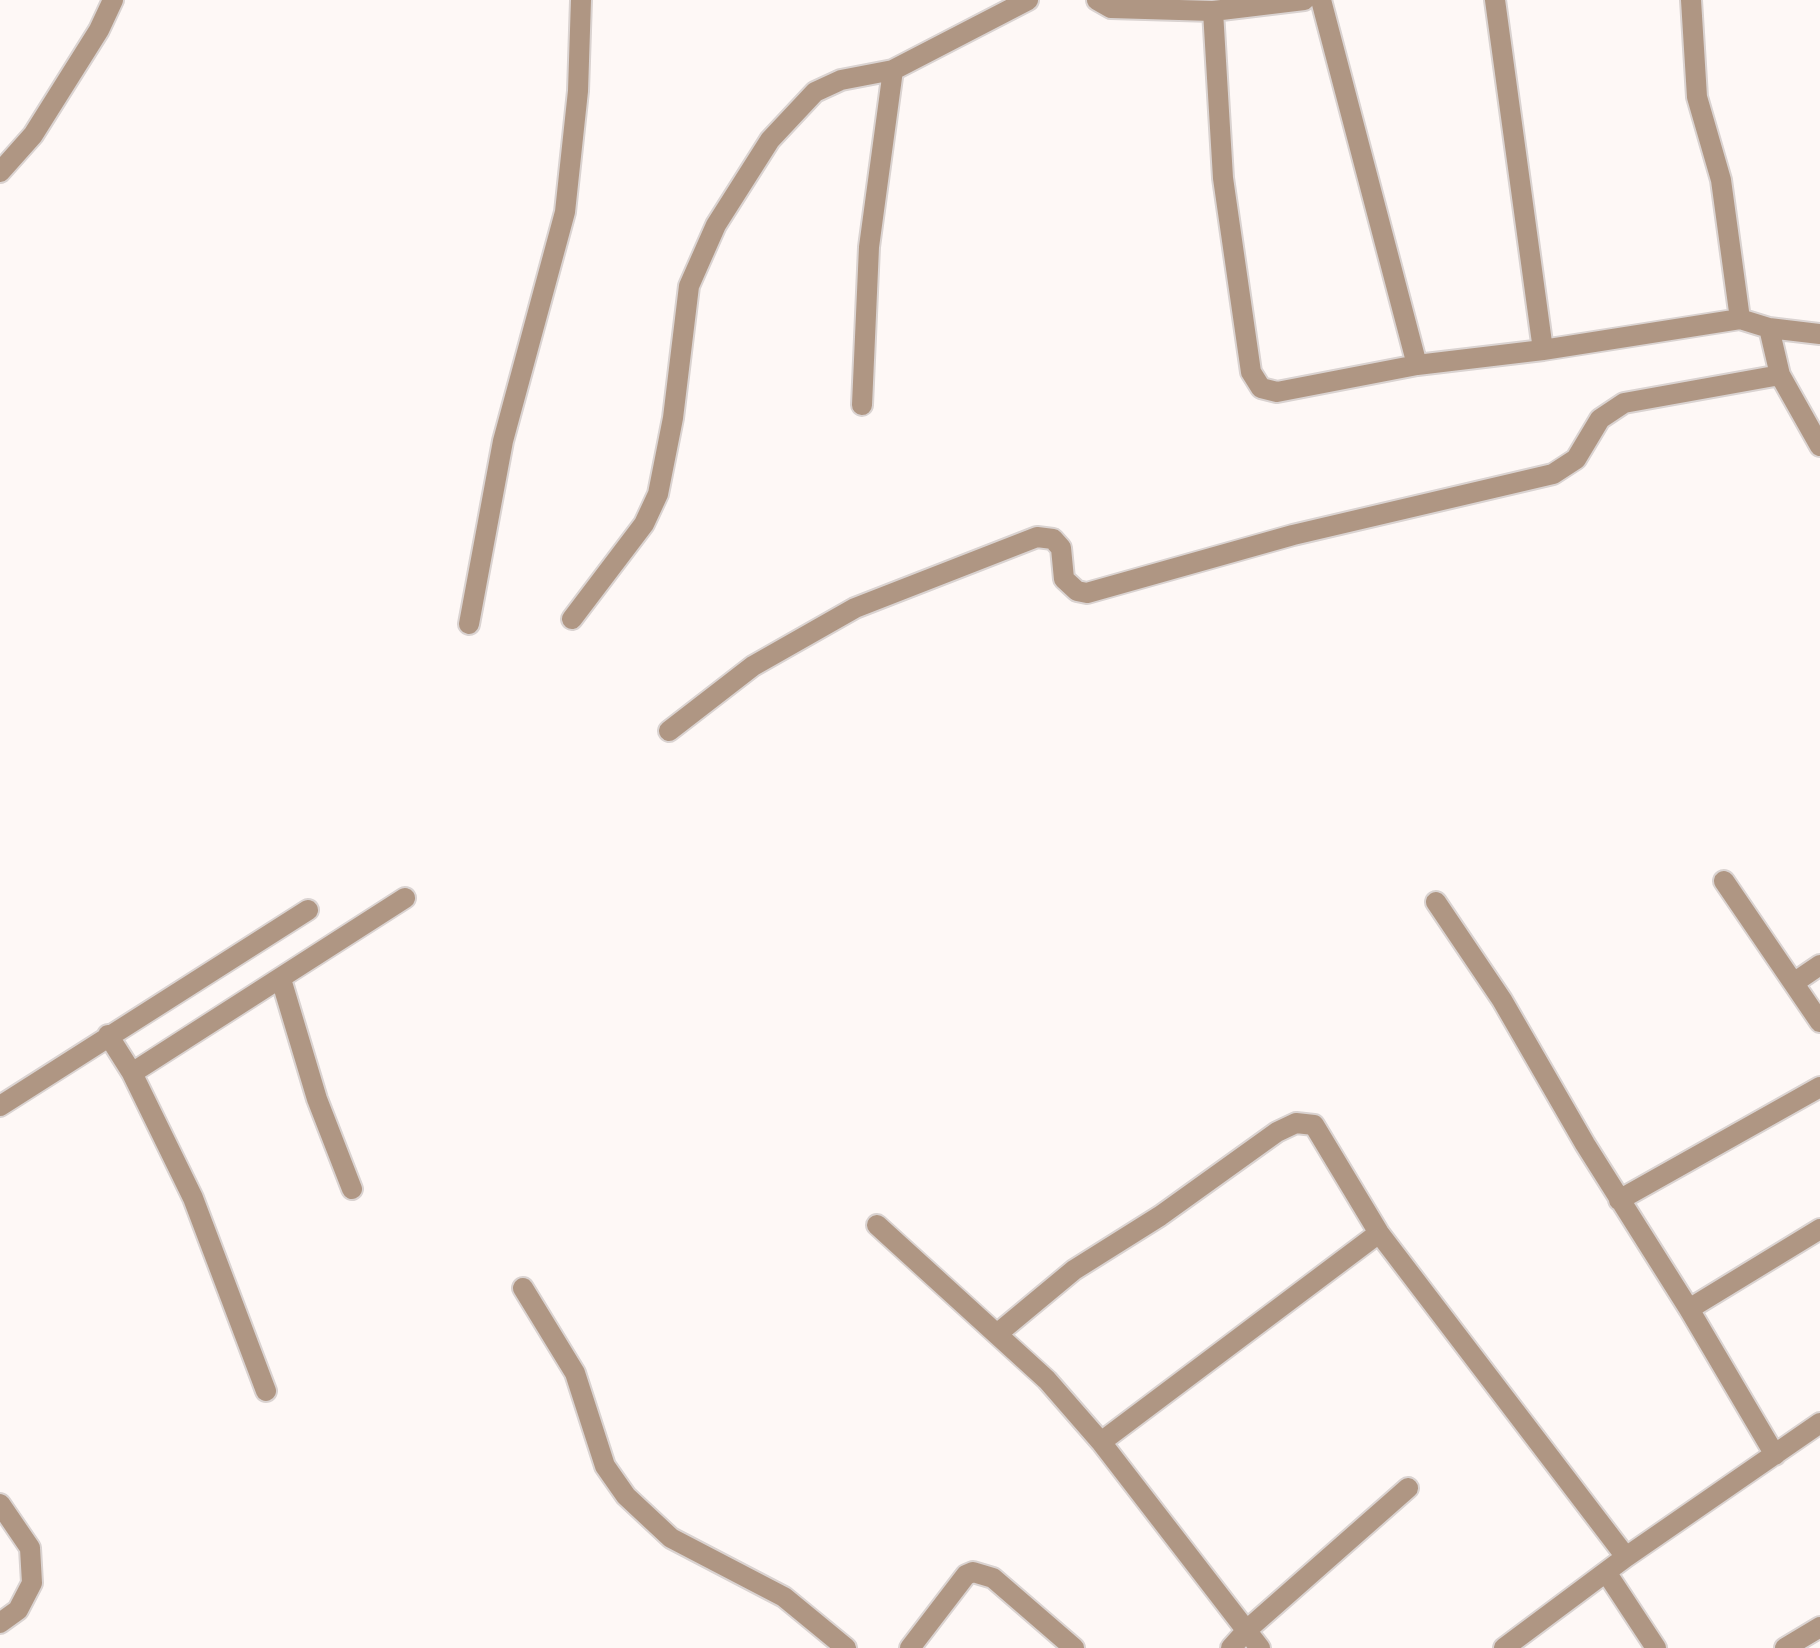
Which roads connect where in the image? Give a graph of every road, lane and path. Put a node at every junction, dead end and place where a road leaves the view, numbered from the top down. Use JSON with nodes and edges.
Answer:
{"nodes":[{"id":1,"x":113,"y":0,"type":"edge"},
{"id":2,"x":581,"y":0,"type":"edge"},
{"id":3,"x":1028,"y":0,"type":"edge"},
{"id":4,"x":1097,"y":0,"type":"edge"},
{"id":5,"x":1304,"y":0,"type":"edge"},
{"id":6,"x":1321,"y":0,"type":"edge"},
{"id":7,"x":1495,"y":0,"type":"edge"},
{"id":8,"x":1691,"y":0,"type":"edge"},
{"id":9,"x":1213,"y":11,"type":"junction"},
{"id":10,"x":893,"y":70,"type":"junction"},
{"id":11,"x":0,"y":172,"type":"edge"},
{"id":12,"x":1740,"y":319,"type":"junction"},
{"id":13,"x":1769,"y":328,"type":"junction"},
{"id":14,"x":1820,"y":334,"type":"edge"},
{"id":15,"x":1543,"y":350,"type":"junction"},
{"id":16,"x":1417,"y":365,"type":"junction"},
{"id":17,"x":1780,"y":375,"type":"junction"},
{"id":18,"x":862,"y":405,"type":"dead end"},
{"id":19,"x":1820,"y":446,"type":"edge"},
{"id":20,"x":572,"y":619,"type":"dead end"},
{"id":21,"x":469,"y":624,"type":"dead end"},
{"id":22,"x":669,"y":731,"type":"dead end"},
{"id":23,"x":1724,"y":881,"type":"dead end"},
{"id":24,"x":405,"y":898,"type":"dead end"},
{"id":25,"x":1436,"y":902,"type":"dead end"},
{"id":26,"x":308,"y":910,"type":"dead end"},
{"id":27,"x":1820,"y":965,"type":"edge"},
{"id":28,"x":281,"y":979,"type":"junction"},
{"id":29,"x":1795,"y":982,"type":"junction"},
{"id":30,"x":1820,"y":1022,"type":"edge"},
{"id":31,"x":108,"y":1035,"type":"junction"},
{"id":32,"x":132,"y":1073,"type":"junction"},
{"id":33,"x":1820,"y":1087,"type":"edge"},
{"id":34,"x":0,"y":1106,"type":"edge"},
{"id":35,"x":352,"y":1189,"type":"dead end"},
{"id":36,"x":1619,"y":1200,"type":"junction"},
{"id":37,"x":877,"y":1225,"type":"dead end"},
{"id":38,"x":1820,"y":1229,"type":"edge"},
{"id":39,"x":1379,"y":1233,"type":"junction"},
{"id":40,"x":523,"y":1288,"type":"dead end"},
{"id":41,"x":1689,"y":1309,"type":"junction"},
{"id":42,"x":997,"y":1334,"type":"junction"},
{"id":43,"x":266,"y":1391,"type":"dead end"},
{"id":44,"x":1820,"y":1423,"type":"edge"},
{"id":45,"x":1101,"y":1442,"type":"junction"},
{"id":46,"x":1775,"y":1455,"type":"junction"},
{"id":47,"x":1408,"y":1488,"type":"dead end"},
{"id":48,"x":0,"y":1504,"type":"edge"},
{"id":49,"x":1626,"y":1557,"type":"junction"},
{"id":50,"x":1606,"y":1572,"type":"junction"},
{"id":51,"x":0,"y":1623,"type":"edge"},
{"id":52,"x":1820,"y":1627,"type":"edge"},
{"id":53,"x":1248,"y":1629,"type":"junction"},
{"id":54,"x":846,"y":1648,"type":"edge"},
{"id":55,"x":910,"y":1648,"type":"edge"},
{"id":56,"x":1074,"y":1648,"type":"edge"},
{"id":57,"x":1231,"y":1648,"type":"edge"},
{"id":58,"x":1260,"y":1648,"type":"edge"},
{"id":59,"x":1504,"y":1648,"type":"edge"},
{"id":60,"x":1656,"y":1648,"type":"edge"},
{"id":61,"x":1785,"y":1648,"type":"edge"}],
"edges":[{"from":1,"to":11,"type":"street"},
{"from":2,"to":21,"type":"street"},
{"from":3,"to":10,"type":"street"},
{"from":4,"to":9,"type":"street"},
{"from":5,"to":9,"type":"street"},
{"from":6,"to":16,"type":"street"},
{"from":7,"to":15,"type":"street"},
{"from":8,"to":12,"type":"street"},
{"from":9,"to":16,"type":"street"},
{"from":10,"to":18,"type":"street"},
{"from":10,"to":20,"type":"street"},
{"from":12,"to":13,"type":"street"},
{"from":12,"to":15,"type":"street"},
{"from":13,"to":14,"type":"street"},
{"from":13,"to":17,"type":"street"},
{"from":15,"to":16,"type":"street"},
{"from":17,"to":19,"type":"street"},
{"from":17,"to":22,"type":"street"},
{"from":23,"to":29,"type":"street"},
{"from":24,"to":28,"type":"street"},
{"from":25,"to":36,"type":"street"},
{"from":26,"to":31,"type":"street"},
{"from":27,"to":29,"type":"street"},
{"from":28,"to":32,"type":"street"},
{"from":28,"to":35,"type":"street"},
{"from":29,"to":30,"type":"street"},
{"from":31,"to":32,"type":"street"},
{"from":31,"to":34,"type":"street"},
{"from":32,"to":43,"type":"street"},
{"from":33,"to":36,"type":"street"},
{"from":36,"to":41,"type":"street"},
{"from":37,"to":42,"type":"street"},
{"from":38,"to":41,"type":"street"},
{"from":39,"to":42,"type":"street"},
{"from":39,"to":45,"type":"street"},
{"from":39,"to":49,"type":"street"},
{"from":40,"to":54,"type":"street"},
{"from":41,"to":46,"type":"street"},
{"from":42,"to":45,"type":"street"},
{"from":44,"to":46,"type":"street"},
{"from":45,"to":53,"type":"street"},
{"from":46,"to":49,"type":"street"},
{"from":47,"to":53,"type":"street"},
{"from":48,"to":51,"type":"street"},
{"from":49,"to":50,"type":"street"},
{"from":50,"to":59,"type":"street"},
{"from":50,"to":60,"type":"street"},
{"from":52,"to":61,"type":"street"},
{"from":53,"to":57,"type":"street"},
{"from":53,"to":58,"type":"street"},
{"from":55,"to":56,"type":"street"}]}
